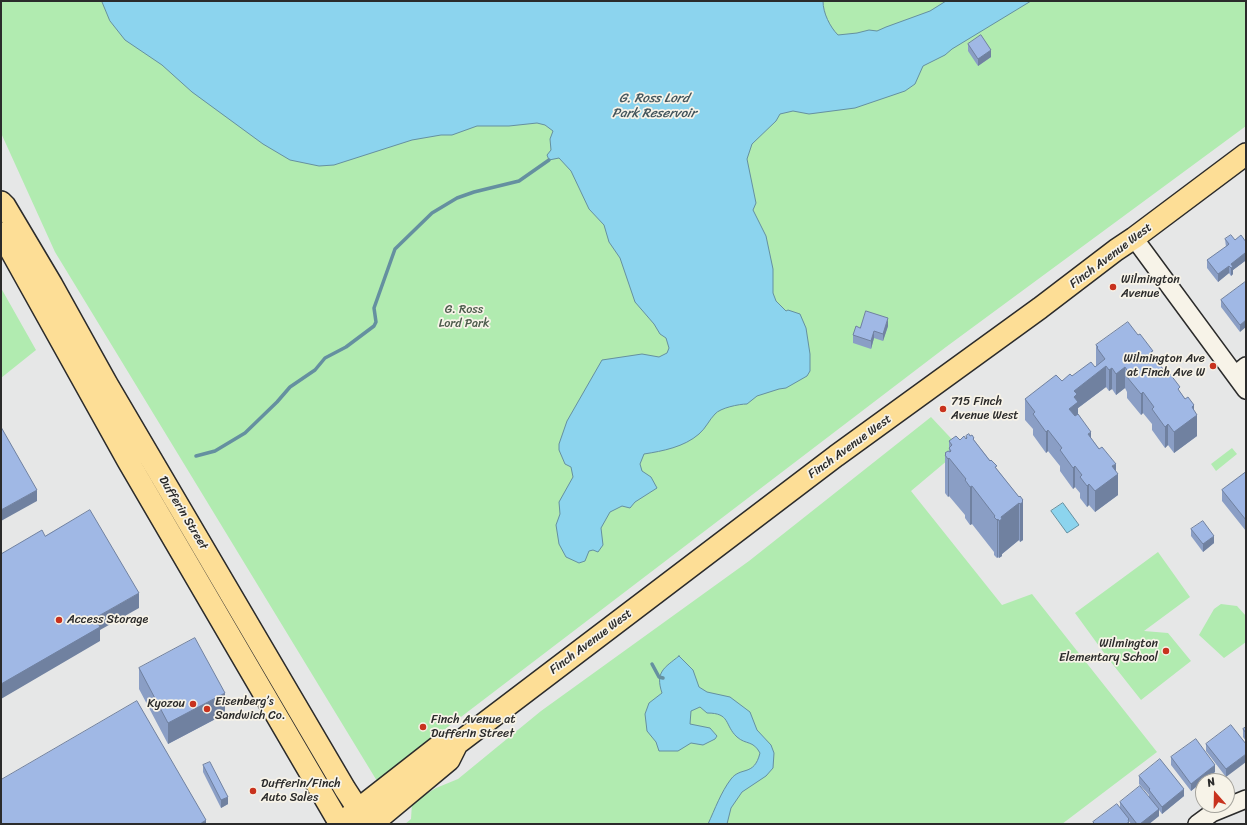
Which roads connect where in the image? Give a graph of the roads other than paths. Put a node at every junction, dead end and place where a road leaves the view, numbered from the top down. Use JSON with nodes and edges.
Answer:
{"nodes":[{"id":1,"x":1246,"y":154,"type":"edge"},
{"id":2,"x":1,"y":202,"type":"edge"},
{"id":3,"x":1,"y":233,"type":"edge"},
{"id":4,"x":1134,"y":238,"type":"junction"},
{"id":5,"x":1240,"y":370,"type":"edge"},
{"id":6,"x":1246,"y":390,"type":"edge"},
{"id":7,"x":1246,"y":799,"type":"edge"},
{"id":8,"x":365,"y":819,"type":"edge"},
{"id":9,"x":340,"y":824,"type":"edge"},
{"id":10,"x":1197,"y":824,"type":"edge"}],
"edges":[{"from":1,"to":4,"type":"main road","name":"Finch Avenue West"},
{"from":2,"to":8,"type":"main road","name":"Dufferin Street"},
{"from":3,"to":9,"type":"main road","name":"Dufferin Street"},
{"from":4,"to":5,"type":"street"},
{"from":4,"to":8,"type":"main road","name":"Finch Avenue West"},
{"from":5,"to":6,"type":"street"},
{"from":7,"to":10,"type":"street"},
{"from":8,"to":9,"type":"main road","name":"Finch Avenue West"}]}
